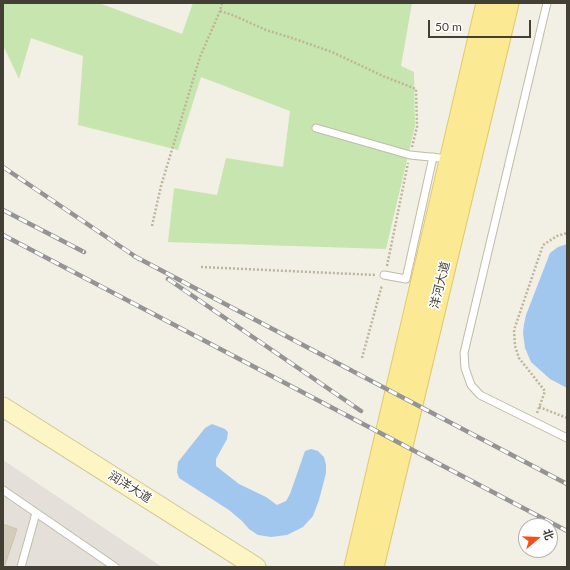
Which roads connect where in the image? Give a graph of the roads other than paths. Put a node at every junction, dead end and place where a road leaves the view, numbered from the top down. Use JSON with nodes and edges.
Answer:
{"nodes":[{"id":1,"x":487,"y":3,"type":"edge"},
{"id":2,"x":508,"y":3,"type":"edge"},
{"id":3,"x":547,"y":3,"type":"edge"},
{"id":4,"x":316,"y":128,"type":"dead end"},
{"id":5,"x":442,"y":158,"type":"junction"},
{"id":6,"x":384,"y":275,"type":"road end"},
{"id":7,"x":3,"y":407,"type":"edge"},
{"id":8,"x":567,"y":438,"type":"edge"},
{"id":9,"x":3,"y":490,"type":"edge"},
{"id":10,"x":36,"y":513,"type":"junction"},
{"id":11,"x":21,"y":567,"type":"edge"},
{"id":12,"x":114,"y":567,"type":"edge"},
{"id":13,"x":256,"y":567,"type":"edge"},
{"id":14,"x":355,"y":567,"type":"edge"},
{"id":15,"x":373,"y":567,"type":"edge"}],
"edges":[{"from":1,"to":5,"type":"main road","name":"洋河大道"},
{"from":2,"to":15,"type":"main road","name":"洋河大道"},
{"from":3,"to":8,"type":"lane"},
{"from":4,"to":5,"type":"lane"},
{"from":5,"to":6,"type":"lane"},
{"from":5,"to":14,"type":"main road","name":"洋河大道"},
{"from":7,"to":13,"type":"street","name":"润洋大道"},
{"from":9,"to":10,"type":"lane"},
{"from":10,"to":11,"type":"lane"},
{"from":10,"to":12,"type":"lane"}]}
